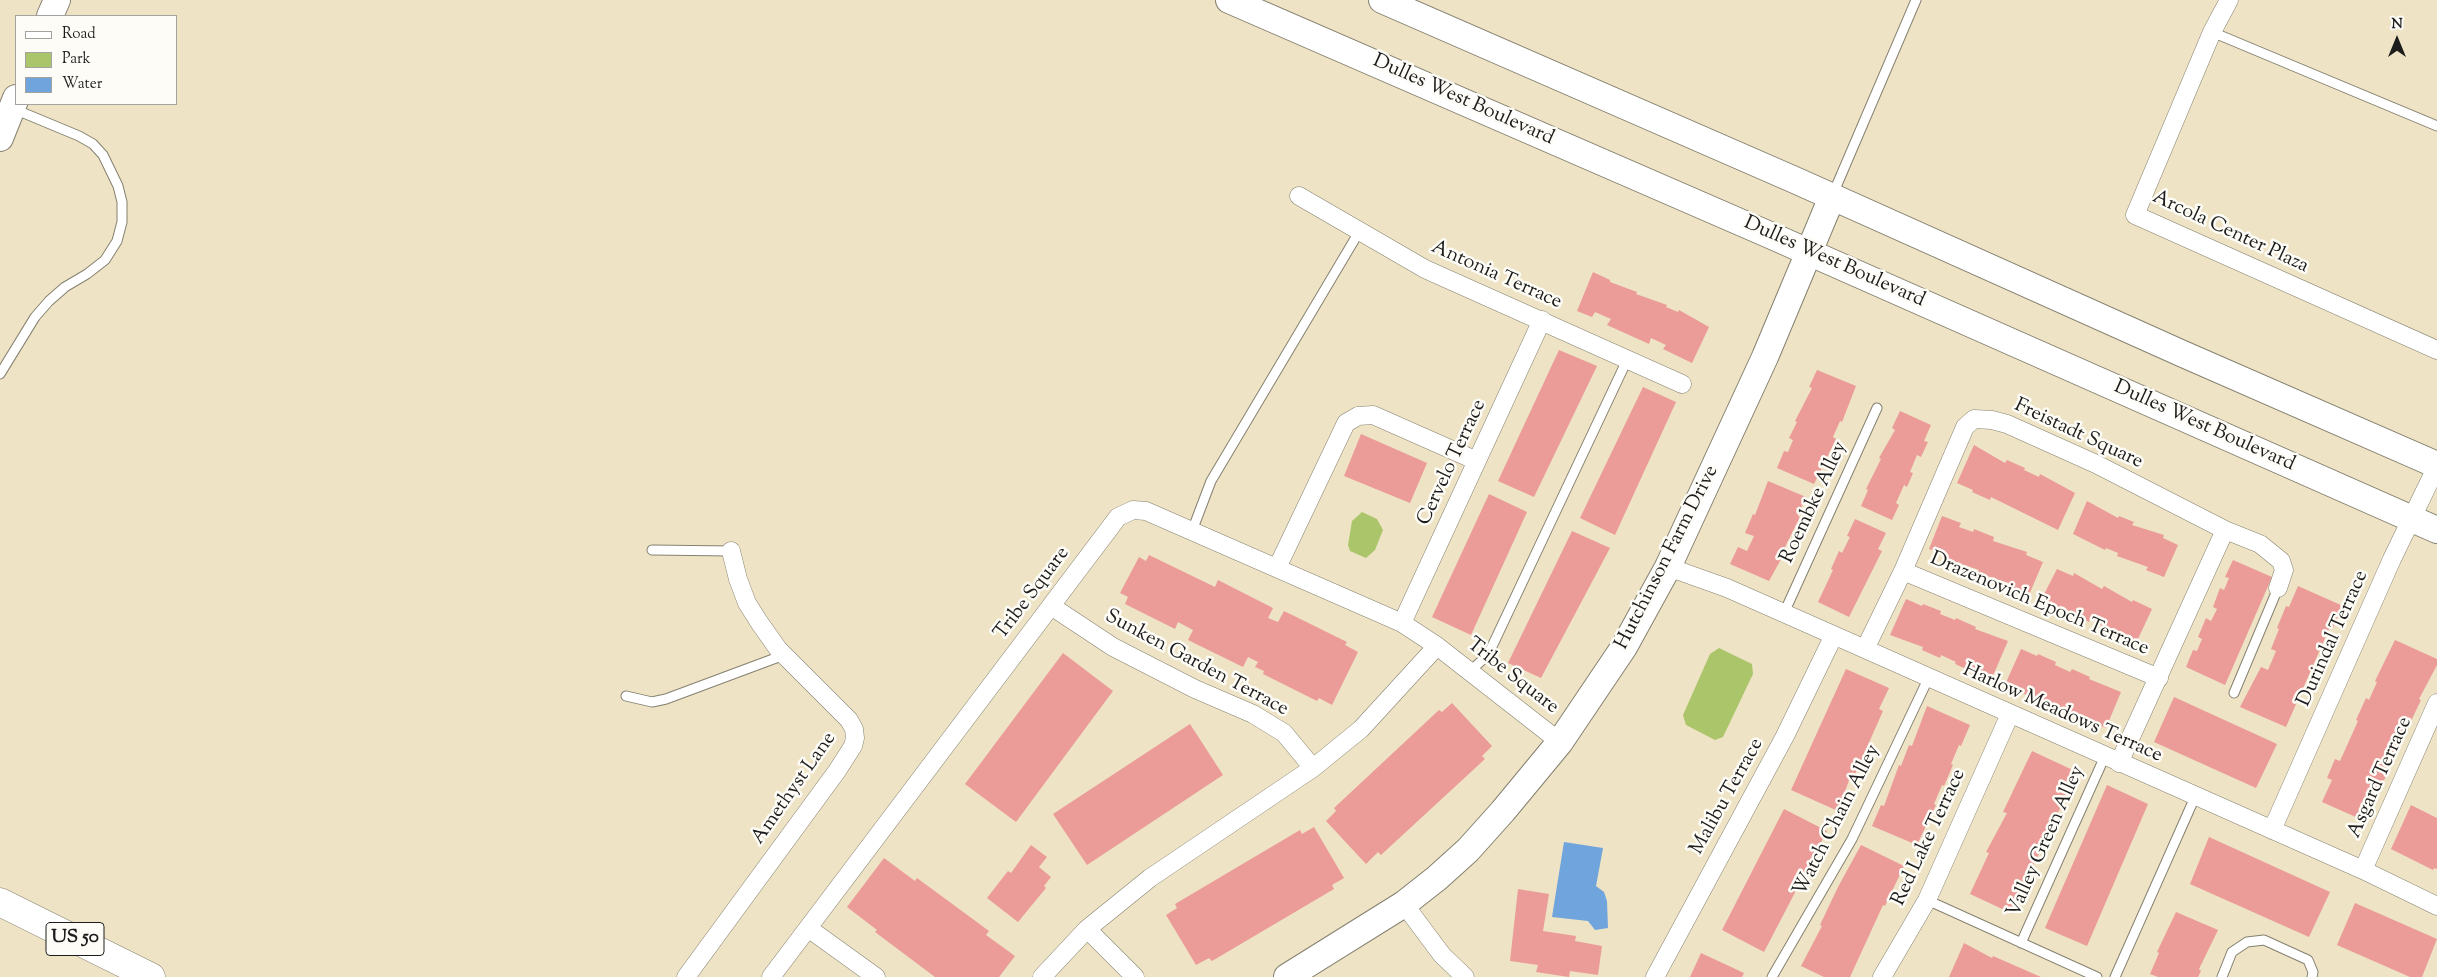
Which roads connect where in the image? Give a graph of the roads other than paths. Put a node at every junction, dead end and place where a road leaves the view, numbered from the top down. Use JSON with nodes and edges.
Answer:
{"nodes":[{"id":1,"x":56,"y":0,"type":"edge"},
{"id":2,"x":1229,"y":0,"type":"edge"},
{"id":3,"x":1382,"y":0,"type":"edge"},
{"id":4,"x":1916,"y":0,"type":"edge"},
{"id":5,"x":2229,"y":0,"type":"edge"},
{"id":6,"x":50,"y":15,"type":"edge"},
{"id":7,"x":2212,"y":32,"type":"junction"},
{"id":8,"x":9,"y":103,"type":"edge"},
{"id":9,"x":2437,"y":126,"type":"edge"},
{"id":10,"x":0,"y":138,"type":"edge"},
{"id":11,"x":1299,"y":196,"type":"dead end"},
{"id":12,"x":1832,"y":197,"type":"junction"},
{"id":13,"x":1359,"y":232,"type":"junction"},
{"id":14,"x":1808,"y":252,"type":"junction"},
{"id":15,"x":1542,"y":320,"type":"junction"},
{"id":16,"x":2437,"y":350,"type":"edge"},
{"id":17,"x":1628,"y":358,"type":"junction"},
{"id":18,"x":0,"y":374,"type":"edge"},
{"id":19,"x":1682,"y":384,"type":"dead end"},
{"id":20,"x":1878,"y":408,"type":"dead end"},
{"id":21,"x":1477,"y":461,"type":"junction"},
{"id":22,"x":2437,"y":466,"type":"edge"},
{"id":23,"x":2412,"y":519,"type":"junction"},
{"id":24,"x":2225,"y":530,"type":"junction"},
{"id":25,"x":2437,"y":530,"type":"edge"},
{"id":26,"x":1192,"y":531,"type":"junction"},
{"id":27,"x":652,"y":550,"type":"dead end"},
{"id":28,"x":731,"y":551,"type":"joint"},
{"id":29,"x":1668,"y":567,"type":"junction"},
{"id":30,"x":1276,"y":568,"type":"junction"},
{"id":31,"x":1903,"y":571,"type":"junction"},
{"id":32,"x":2278,"y":588,"type":"joint"},
{"id":33,"x":1051,"y":606,"type":"junction"},
{"id":34,"x":1784,"y":613,"type":"junction"},
{"id":35,"x":1402,"y":623,"type":"junction"},
{"id":36,"x":1834,"y":635,"type":"junction"},
{"id":37,"x":1437,"y":646,"type":"junction"},
{"id":38,"x":1865,"y":648,"type":"junction"},
{"id":39,"x":784,"y":656,"type":"junction"},
{"id":40,"x":1470,"y":671,"type":"junction"},
{"id":41,"x":1929,"y":677,"type":"junction"},
{"id":42,"x":2158,"y":678,"type":"junction"},
{"id":43,"x":2234,"y":693,"type":"dead end"},
{"id":44,"x":626,"y":696,"type":"dead end"},
{"id":45,"x":2436,"y":707,"type":"edge"},
{"id":46,"x":2010,"y":714,"type":"junction"},
{"id":47,"x":1560,"y":742,"type":"junction"},
{"id":48,"x":2112,"y":759,"type":"junction"},
{"id":49,"x":1313,"y":768,"type":"junction"},
{"id":50,"x":2195,"y":797,"type":"junction"},
{"id":51,"x":2272,"y":830,"type":"junction"},
{"id":52,"x":2363,"y":870,"type":"junction"},
{"id":53,"x":1927,"y":900,"type":"junction"},
{"id":54,"x":0,"y":902,"type":"edge"},
{"id":55,"x":1404,"y":904,"type":"junction"},
{"id":56,"x":2437,"y":906,"type":"edge"},
{"id":57,"x":808,"y":928,"type":"junction"},
{"id":58,"x":1087,"y":930,"type":"junction"},
{"id":59,"x":2021,"y":943,"type":"junction"},
{"id":60,"x":151,"y":977,"type":"edge"},
{"id":61,"x":686,"y":977,"type":"edge"},
{"id":62,"x":771,"y":977,"type":"edge"},
{"id":63,"x":876,"y":977,"type":"edge"},
{"id":64,"x":1042,"y":977,"type":"edge"},
{"id":65,"x":1135,"y":977,"type":"edge"},
{"id":66,"x":1286,"y":977,"type":"edge"},
{"id":67,"x":1465,"y":977,"type":"edge"},
{"id":68,"x":1655,"y":977,"type":"edge"},
{"id":69,"x":1772,"y":977,"type":"edge"},
{"id":70,"x":1882,"y":977,"type":"edge"},
{"id":71,"x":2097,"y":977,"type":"edge"},
{"id":72,"x":2115,"y":977,"type":"edge"},
{"id":73,"x":2222,"y":977,"type":"edge"},
{"id":74,"x":2312,"y":977,"type":"edge"}],
"edges":[{"from":1,"to":6,"type":"street"},
{"from":2,"to":14,"type":"street","name":"Dulles West Boulevard"},
{"from":3,"to":12,"type":"street"},
{"from":4,"to":12,"type":"lane"},
{"from":5,"to":7,"type":"street","name":"Arcola Center Plaza"},
{"from":7,"to":9,"type":"lane"},
{"from":7,"to":16,"type":"street","name":"Arcola Center Plaza"},
{"from":8,"to":10,"type":"street"},
{"from":8,"to":18,"type":"lane"},
{"from":11,"to":13,"type":"street","name":"Antonia Terrace"},
{"from":12,"to":14,"type":"street","name":"Hutchinson Farm Drive"},
{"from":12,"to":22,"type":"street"},
{"from":13,"to":15,"type":"street","name":"Antonia Terrace"},
{"from":13,"to":26,"type":"lane"},
{"from":14,"to":23,"type":"street","name":"Dulles West Boulevard"},
{"from":14,"to":29,"type":"street","name":"Hutchinson Farm Drive"},
{"from":15,"to":17,"type":"street","name":"Antonia Terrace"},
{"from":15,"to":21,"type":"street","name":"Cervelo Terrace"},
{"from":17,"to":19,"type":"street","name":"Antonia Terrace"},
{"from":17,"to":40,"type":"lane"},
{"from":20,"to":34,"type":"lane","name":"Roembke Alley"},
{"from":21,"to":30,"type":"street"},
{"from":21,"to":35,"type":"street","name":"Cervelo Terrace"},
{"from":22,"to":23,"type":"street","name":"Durindal Terrace"},
{"from":23,"to":25,"type":"street","name":"Dulles West Boulevard"},
{"from":23,"to":51,"type":"street","name":"Durindal Terrace"},
{"from":24,"to":31,"type":"street","name":"Freistadt Square"},
{"from":24,"to":32,"type":"street","name":"Freistadt Square"},
{"from":24,"to":42,"type":"street"},
{"from":26,"to":30,"type":"street","name":"Tribe Square"},
{"from":26,"to":33,"type":"street","name":"Tribe Square"},
{"from":27,"to":28,"type":"lane"},
{"from":28,"to":39,"type":"street","name":"Amethyst Lane"},
{"from":29,"to":34,"type":"street","name":"Harlow Meadows Terrace"},
{"from":29,"to":47,"type":"street","name":"Hutchinson Farm Drive"},
{"from":30,"to":35,"type":"street","name":"Tribe Square"},
{"from":31,"to":38,"type":"street","name":"Freistadt Square"},
{"from":31,"to":42,"type":"street","name":"Drazenovich Epoch Terrace"},
{"from":32,"to":43,"type":"lane"},
{"from":33,"to":49,"type":"street","name":"Sunken Garden Terrace"},
{"from":33,"to":57,"type":"street","name":"Tribe Square"},
{"from":34,"to":36,"type":"street","name":"Harlow Meadows Terrace"},
{"from":35,"to":37,"type":"street","name":"Tribe Square"},
{"from":36,"to":38,"type":"street","name":"Harlow Meadows Terrace"},
{"from":36,"to":68,"type":"street","name":"Malibu Terrace"},
{"from":37,"to":40,"type":"street","name":"Tribe Square"},
{"from":37,"to":49,"type":"street","name":"Tribe Square"},
{"from":38,"to":41,"type":"street","name":"Harlow Meadows Terrace"},
{"from":39,"to":44,"type":"lane"},
{"from":39,"to":61,"type":"street","name":"Amethyst Lane"},
{"from":40,"to":47,"type":"street","name":"Tribe Square"},
{"from":41,"to":46,"type":"street","name":"Harlow Meadows Terrace"},
{"from":41,"to":69,"type":"lane","name":"Watch Chain Alley"},
{"from":42,"to":48,"type":"street"},
{"from":45,"to":52,"type":"street","name":"Asgard Terrace"},
{"from":46,"to":48,"type":"street","name":"Harlow Meadows Terrace"},
{"from":46,"to":53,"type":"street","name":"Red Lake Terrace"},
{"from":47,"to":55,"type":"street","name":"Hutchinson Farm Drive"},
{"from":48,"to":50,"type":"street","name":"Harlow Meadows Terrace"},
{"from":48,"to":59,"type":"lane","name":"Valley Green Alley"},
{"from":49,"to":58,"type":"street","name":"Tribe Square"},
{"from":50,"to":51,"type":"street","name":"Harlow Meadows Terrace"},
{"from":50,"to":72,"type":"lane"},
{"from":51,"to":52,"type":"street","name":"Harlow Meadows Terrace"},
{"from":52,"to":56,"type":"street","name":"Harlow Meadows Terrace"},
{"from":53,"to":59,"type":"lane"},
{"from":53,"to":70,"type":"street","name":"Red Lake Terrace"},
{"from":54,"to":60,"type":"highway","number":"US 50"},
{"from":55,"to":66,"type":"street","name":"Hutchinson Farm Drive"},
{"from":55,"to":67,"type":"street"},
{"from":57,"to":62,"type":"street","name":"Tribe Square"},
{"from":57,"to":63,"type":"street"},
{"from":58,"to":64,"type":"street","name":"Tribe Square"},
{"from":58,"to":65,"type":"street"},
{"from":59,"to":71,"type":"lane"},
{"from":73,"to":74,"type":"lane"}]}
